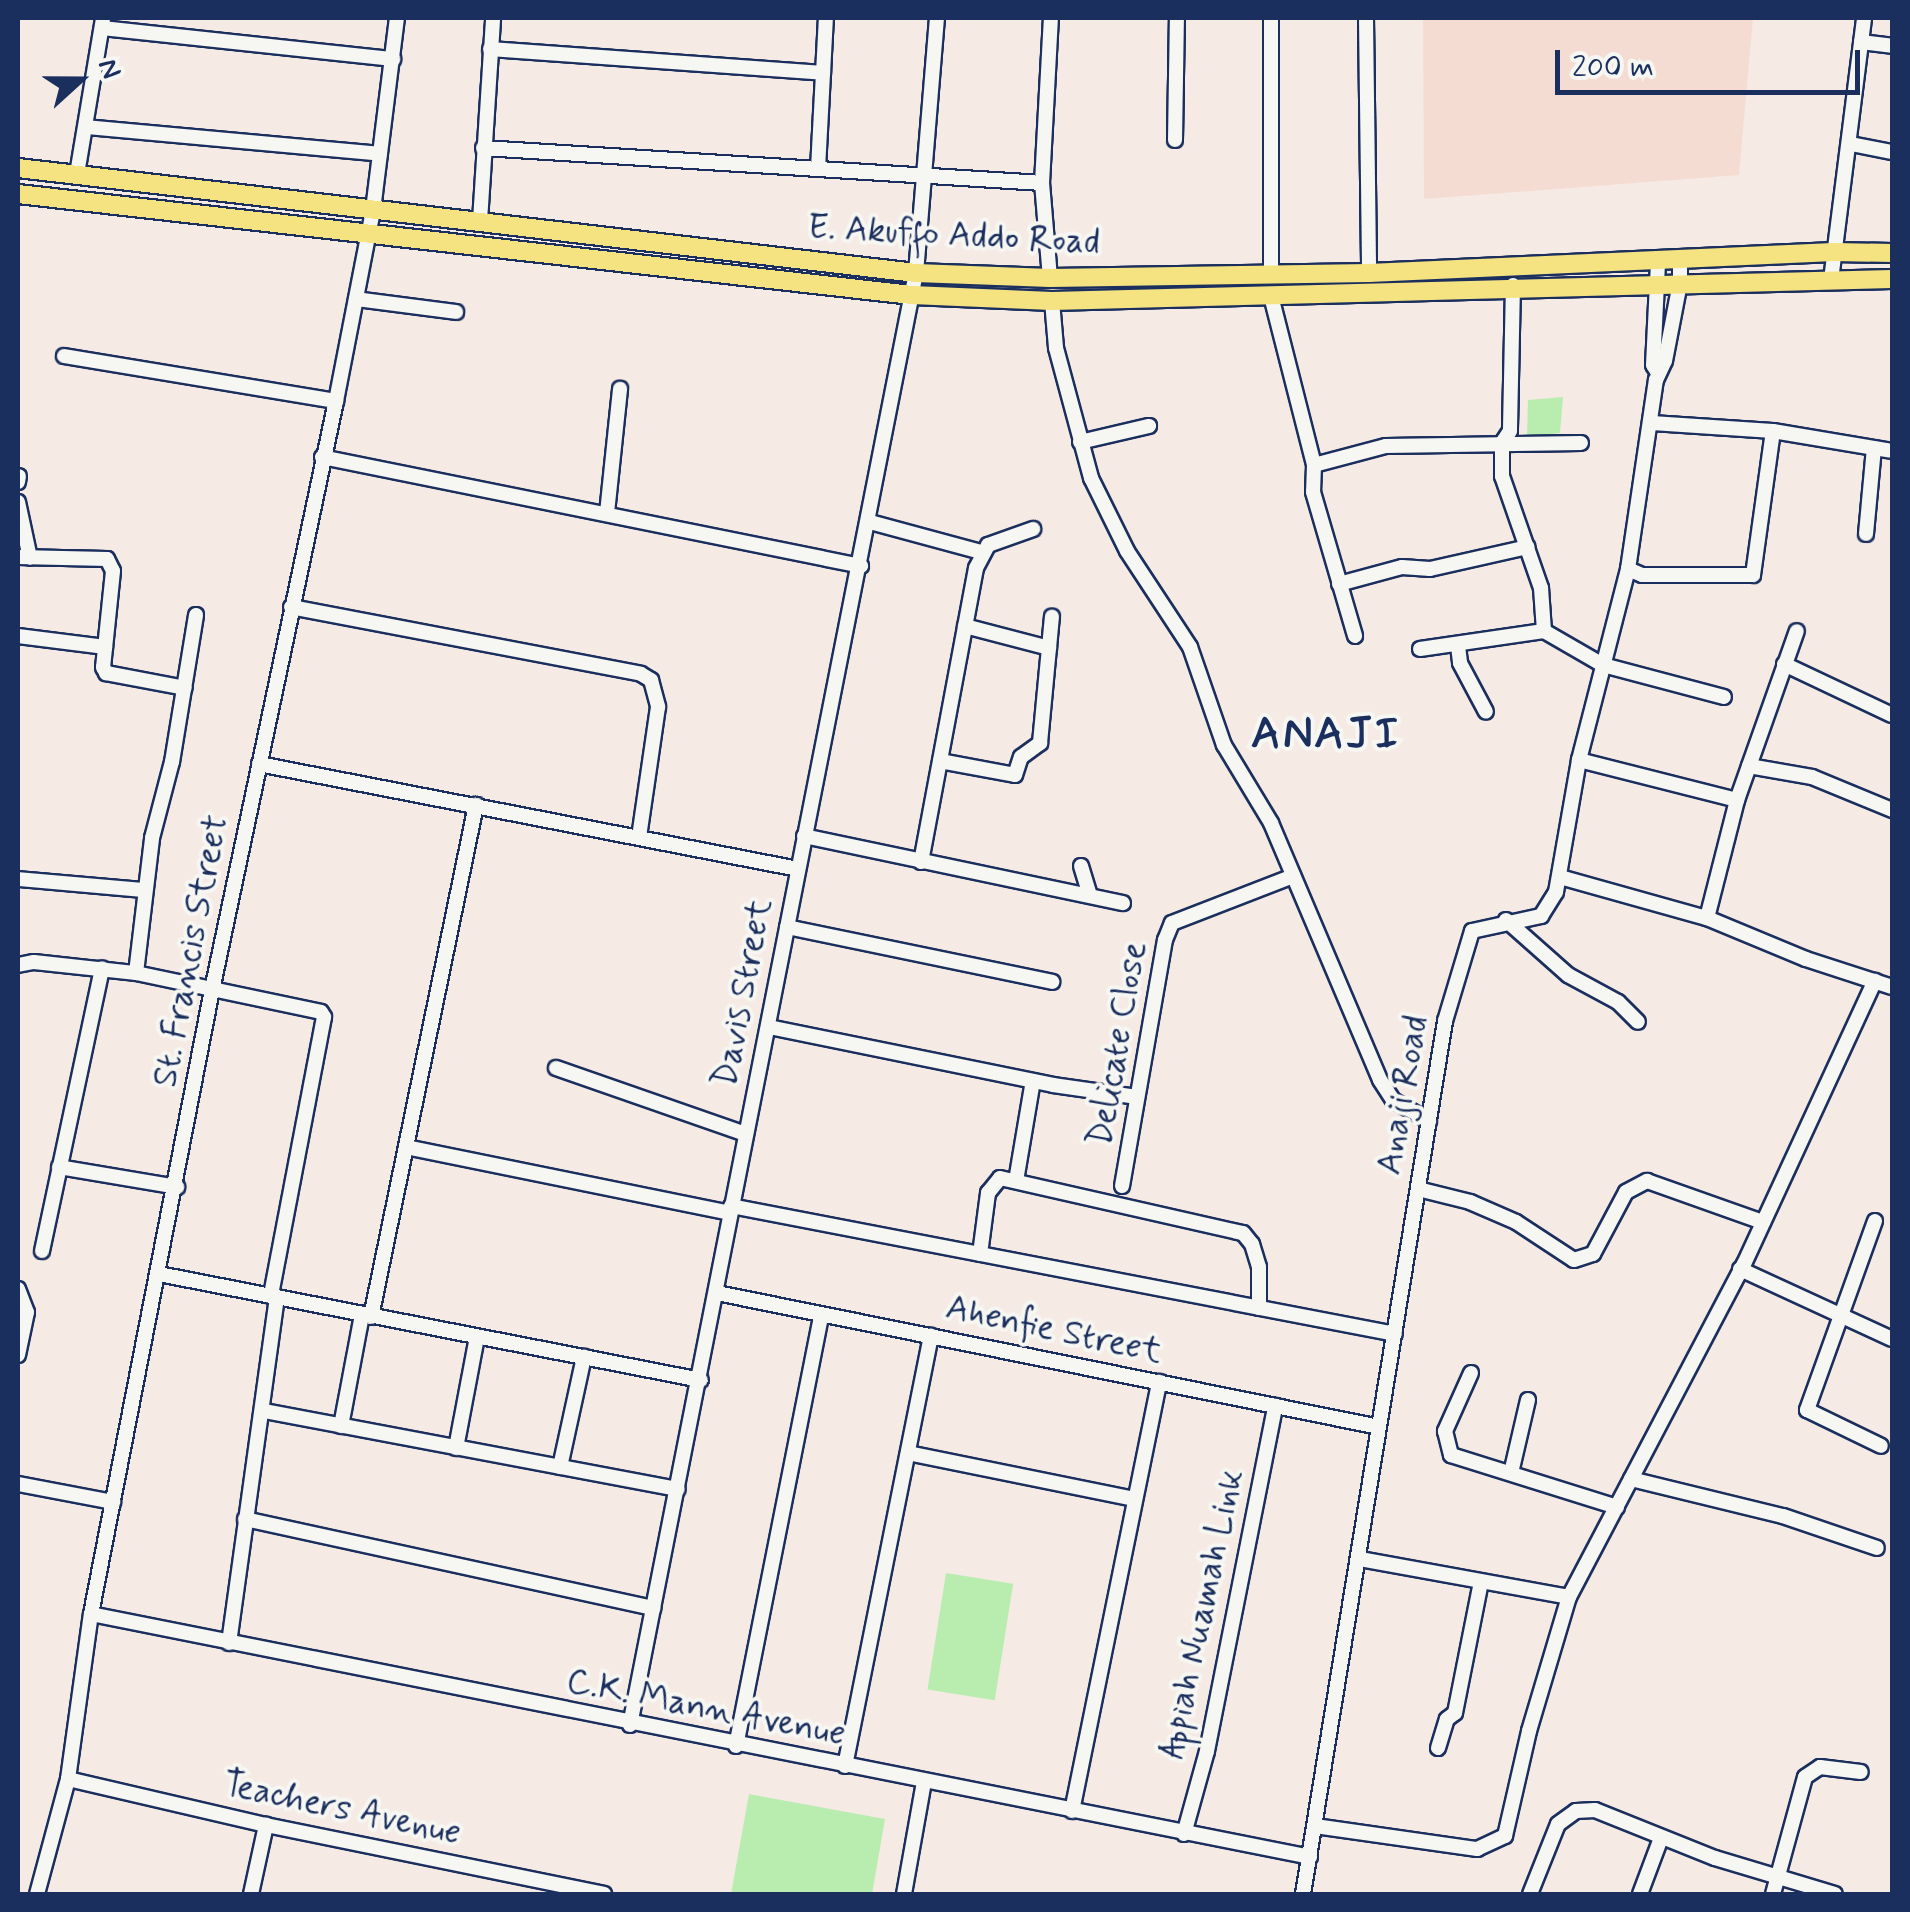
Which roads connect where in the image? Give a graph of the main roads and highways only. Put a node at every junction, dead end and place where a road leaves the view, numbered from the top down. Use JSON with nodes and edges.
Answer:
{"nodes":[{"id":1,"x":18,"y":165,"type":"edge"},
{"id":2,"x":18,"y":194,"type":"edge"},
{"id":3,"x":1892,"y":253,"type":"edge"},
{"id":4,"x":1892,"y":279,"type":"edge"}],
"edges":[{"from":1,"to":3,"type":"main road","name":"E. Akuffo Addo Road"},
{"from":2,"to":4,"type":"main road","name":"E. Akuffo Addo Road"}]}
